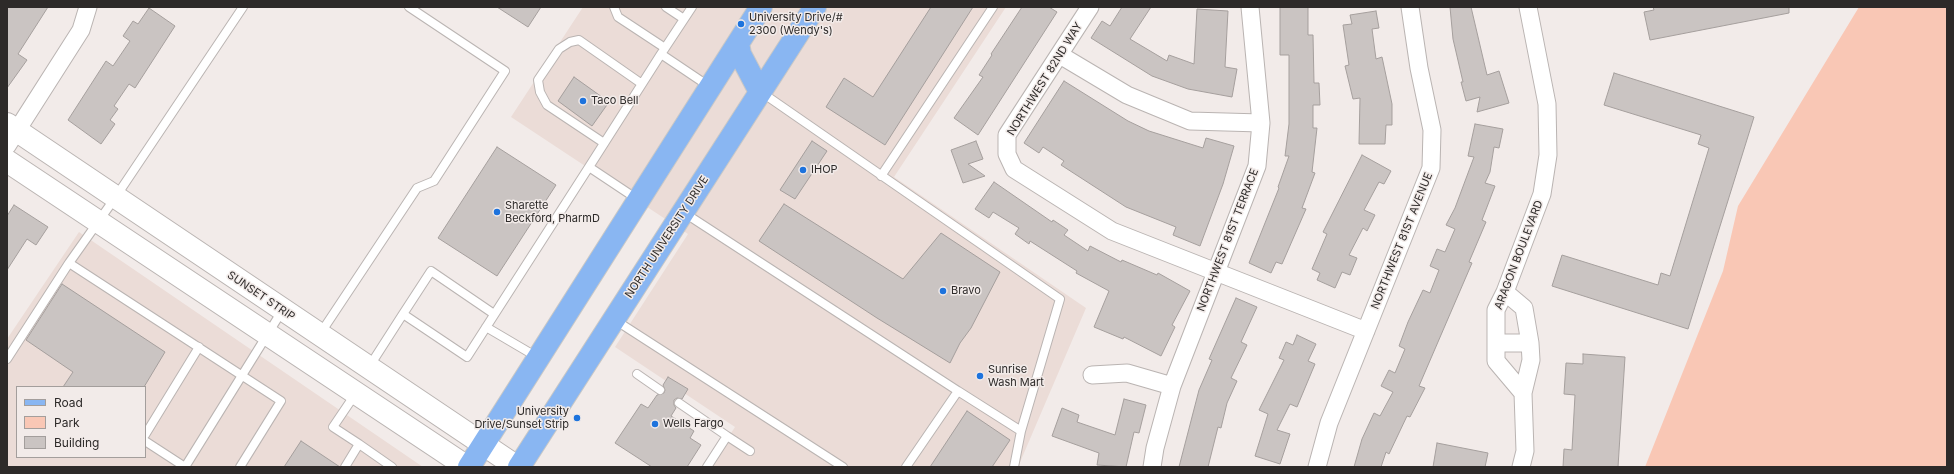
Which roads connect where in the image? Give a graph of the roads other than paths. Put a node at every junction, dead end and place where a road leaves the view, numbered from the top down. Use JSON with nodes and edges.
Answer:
{"nodes":[{"id":1,"x":88,"y":7,"type":"edge"},
{"id":2,"x":243,"y":7,"type":"edge"},
{"id":3,"x":409,"y":7,"type":"edge"},
{"id":4,"x":614,"y":7,"type":"edge"},
{"id":5,"x":666,"y":7,"type":"edge"},
{"id":6,"x":692,"y":7,"type":"edge"},
{"id":7,"x":761,"y":7,"type":"edge"},
{"id":8,"x":815,"y":7,"type":"edge"},
{"id":9,"x":993,"y":7,"type":"edge"},
{"id":10,"x":1090,"y":7,"type":"edge"},
{"id":11,"x":1250,"y":7,"type":"edge"},
{"id":12,"x":1410,"y":7,"type":"edge"},
{"id":13,"x":1528,"y":7,"type":"edge"},
{"id":14,"x":684,"y":19,"type":"junction"},
{"id":15,"x":738,"y":43,"type":"junction"},
{"id":16,"x":663,"y":51,"type":"junction"},
{"id":17,"x":1060,"y":55,"type":"junction"},
{"id":18,"x":642,"y":84,"type":"junction"},
{"id":19,"x":710,"y":87,"type":"junction"},
{"id":20,"x":760,"y":92,"type":"junction"},
{"id":21,"x":1261,"y":123,"type":"junction"},
{"id":22,"x":10,"y":133,"type":"edge"},
{"id":23,"x":604,"y":143,"type":"junction"},
{"id":24,"x":7,"y":161,"type":"edge"},
{"id":25,"x":589,"y":167,"type":"junction"},
{"id":26,"x":881,"y":176,"type":"junction"},
{"id":27,"x":115,"y":198,"type":"junction"},
{"id":28,"x":638,"y":200,"type":"junction"},
{"id":29,"x":683,"y":212,"type":"junction"},
{"id":30,"x":98,"y":223,"type":"junction"},
{"id":31,"x":70,"y":263,"type":"junction"},
{"id":32,"x":1217,"y":273,"type":"junction"},
{"id":33,"x":1505,"y":292,"type":"junction"},
{"id":34,"x":282,"y":310,"type":"junction"},
{"id":35,"x":403,"y":314,"type":"junction"},
{"id":36,"x":494,"y":314,"type":"junction"},
{"id":37,"x":614,"y":319,"type":"junction"},
{"id":38,"x":486,"y":326,"type":"junction"},
{"id":39,"x":1366,"y":331,"type":"junction"},
{"id":40,"x":267,"y":335,"type":"junction"},
{"id":41,"x":319,"y":335,"type":"junction"},
{"id":42,"x":1496,"y":343,"type":"junction"},
{"id":43,"x":1530,"y":343,"type":"junction"},
{"id":44,"x":200,"y":347,"type":"junction"},
{"id":45,"x":538,"y":358,"type":"junction"},
{"id":46,"x":7,"y":359,"type":"edge"},
{"id":47,"x":368,"y":368,"type":"junction"},
{"id":48,"x":637,"y":374,"type":"dead end"},
{"id":49,"x":242,"y":375,"type":"junction"},
{"id":50,"x":1092,"y":375,"type":"dead end"},
{"id":51,"x":1172,"y":386,"type":"junction"},
{"id":52,"x":660,"y":390,"type":"dead end"},
{"id":53,"x":958,"y":391,"type":"junction"},
{"id":54,"x":356,"y":392,"type":"junction"},
{"id":55,"x":1523,"y":393,"type":"junction"},
{"id":56,"x":679,"y":403,"type":"dead end"},
{"id":57,"x":1021,"y":431,"type":"junction"},
{"id":58,"x":146,"y":433,"type":"edge"},
{"id":59,"x":727,"y":436,"type":"junction"},
{"id":60,"x":146,"y":442,"type":"edge"},
{"id":61,"x":359,"y":444,"type":"junction"},
{"id":62,"x":483,"y":445,"type":"junction"},
{"id":63,"x":750,"y":451,"type":"dead end"},
{"id":64,"x":185,"y":467,"type":"edge"},
{"id":65,"x":240,"y":467,"type":"edge"},
{"id":66,"x":345,"y":467,"type":"edge"},
{"id":67,"x":392,"y":467,"type":"edge"},
{"id":68,"x":468,"y":467,"type":"edge"},
{"id":69,"x":518,"y":467,"type":"edge"},
{"id":70,"x":707,"y":467,"type":"edge"},
{"id":71,"x":843,"y":467,"type":"edge"},
{"id":72,"x":906,"y":467,"type":"edge"},
{"id":73,"x":1014,"y":467,"type":"edge"},
{"id":74,"x":1152,"y":467,"type":"edge"},
{"id":75,"x":1317,"y":467,"type":"edge"},
{"id":76,"x":1521,"y":467,"type":"edge"}],
"edges":[{"from":1,"to":22,"type":"street"},
{"from":2,"to":27,"type":"lane"},
{"from":3,"to":41,"type":"lane"},
{"from":4,"to":16,"type":"lane"},
{"from":5,"to":14,"type":"lane"},
{"from":6,"to":14,"type":"lane"},
{"from":7,"to":15,"type":"main road"},
{"from":8,"to":20,"type":"main road","name":"NORTH UNIVERSITY DRIVE"},
{"from":9,"to":26,"type":"lane"},
{"from":10,"to":17,"type":"street","name":"NORTHWEST 82ND WAY"},
{"from":11,"to":21,"type":"street","name":"NORTHWEST 81ST TERRACE"},
{"from":12,"to":39,"type":"street","name":"NORTHWEST 81ST AVENUE"},
{"from":13,"to":33,"type":"street","name":"ARAGON BOULEVARD"},
{"from":14,"to":16,"type":"lane"},
{"from":15,"to":19,"type":"main road"},
{"from":15,"to":20,"type":"main road"},
{"from":16,"to":18,"type":"lane"},
{"from":16,"to":19,"type":"lane"},
{"from":17,"to":21,"type":"street"},
{"from":17,"to":32,"type":"street","name":"NORTHWEST 82ND WAY"},
{"from":18,"to":23,"type":"lane"},
{"from":18,"to":23,"type":"lane"},
{"from":19,"to":28,"type":"main road"},
{"from":20,"to":26,"type":"lane"},
{"from":20,"to":29,"type":"main road","name":"NORTH UNIVERSITY DRIVE"},
{"from":21,"to":32,"type":"street","name":"NORTHWEST 81ST TERRACE"},
{"from":22,"to":27,"type":"street","name":"SUNSET STRIP"},
{"from":23,"to":25,"type":"lane"},
{"from":24,"to":30,"type":"street"},
{"from":25,"to":28,"type":"lane"},
{"from":25,"to":36,"type":"lane"},
{"from":26,"to":57,"type":"lane"},
{"from":27,"to":30,"type":"lane"},
{"from":27,"to":34,"type":"street","name":"SUNSET STRIP"},
{"from":28,"to":45,"type":"main road"},
{"from":29,"to":37,"type":"main road","name":"NORTH UNIVERSITY DRIVE"},
{"from":29,"to":53,"type":"lane"},
{"from":30,"to":31,"type":"lane"},
{"from":30,"to":40,"type":"street"},
{"from":31,"to":44,"type":"lane"},
{"from":31,"to":46,"type":"lane"},
{"from":32,"to":39,"type":"street"},
{"from":32,"to":51,"type":"street","name":"NORTHWEST 81ST TERRACE"},
{"from":33,"to":42,"type":"street","name":"ARAGON BOULEVARD"},
{"from":33,"to":43,"type":"street"},
{"from":34,"to":40,"type":"lane"},
{"from":34,"to":41,"type":"street","name":"SUNSET STRIP"},
{"from":35,"to":36,"type":"lane"},
{"from":35,"to":38,"type":"lane"},
{"from":35,"to":47,"type":"lane"},
{"from":36,"to":38,"type":"lane"},
{"from":37,"to":69,"type":"main road","name":"NORTH UNIVERSITY DRIVE"},
{"from":37,"to":71,"type":"lane"},
{"from":38,"to":45,"type":"lane"},
{"from":39,"to":75,"type":"street","name":"NORTHWEST 81ST AVENUE"},
{"from":40,"to":49,"type":"lane"},
{"from":40,"to":54,"type":"street"},
{"from":41,"to":47,"type":"street","name":"SUNSET STRIP"},
{"from":42,"to":43,"type":"street"},
{"from":42,"to":55,"type":"street","name":"ARAGON BOULEVARD"},
{"from":43,"to":55,"type":"street"},
{"from":44,"to":49,"type":"lane"},
{"from":44,"to":58,"type":"lane"},
{"from":45,"to":62,"type":"main road"},
{"from":47,"to":62,"type":"street","name":"SUNSET STRIP"},
{"from":48,"to":52,"type":"lane"},
{"from":49,"to":64,"type":"lane"},
{"from":49,"to":65,"type":"lane"},
{"from":50,"to":51,"type":"street"},
{"from":51,"to":74,"type":"street","name":"NORTHWEST 81ST TERRACE"},
{"from":53,"to":57,"type":"lane"},
{"from":53,"to":72,"type":"lane"},
{"from":54,"to":61,"type":"lane"},
{"from":54,"to":68,"type":"street"},
{"from":55,"to":76,"type":"street"},
{"from":56,"to":59,"type":"lane"},
{"from":57,"to":73,"type":"lane"},
{"from":59,"to":63,"type":"lane"},
{"from":59,"to":70,"type":"lane"},
{"from":60,"to":64,"type":"lane"},
{"from":61,"to":66,"type":"lane"},
{"from":61,"to":67,"type":"lane"},
{"from":62,"to":68,"type":"main road"},
{"from":62,"to":69,"type":"street","name":"SUNSET STRIP"}]}
